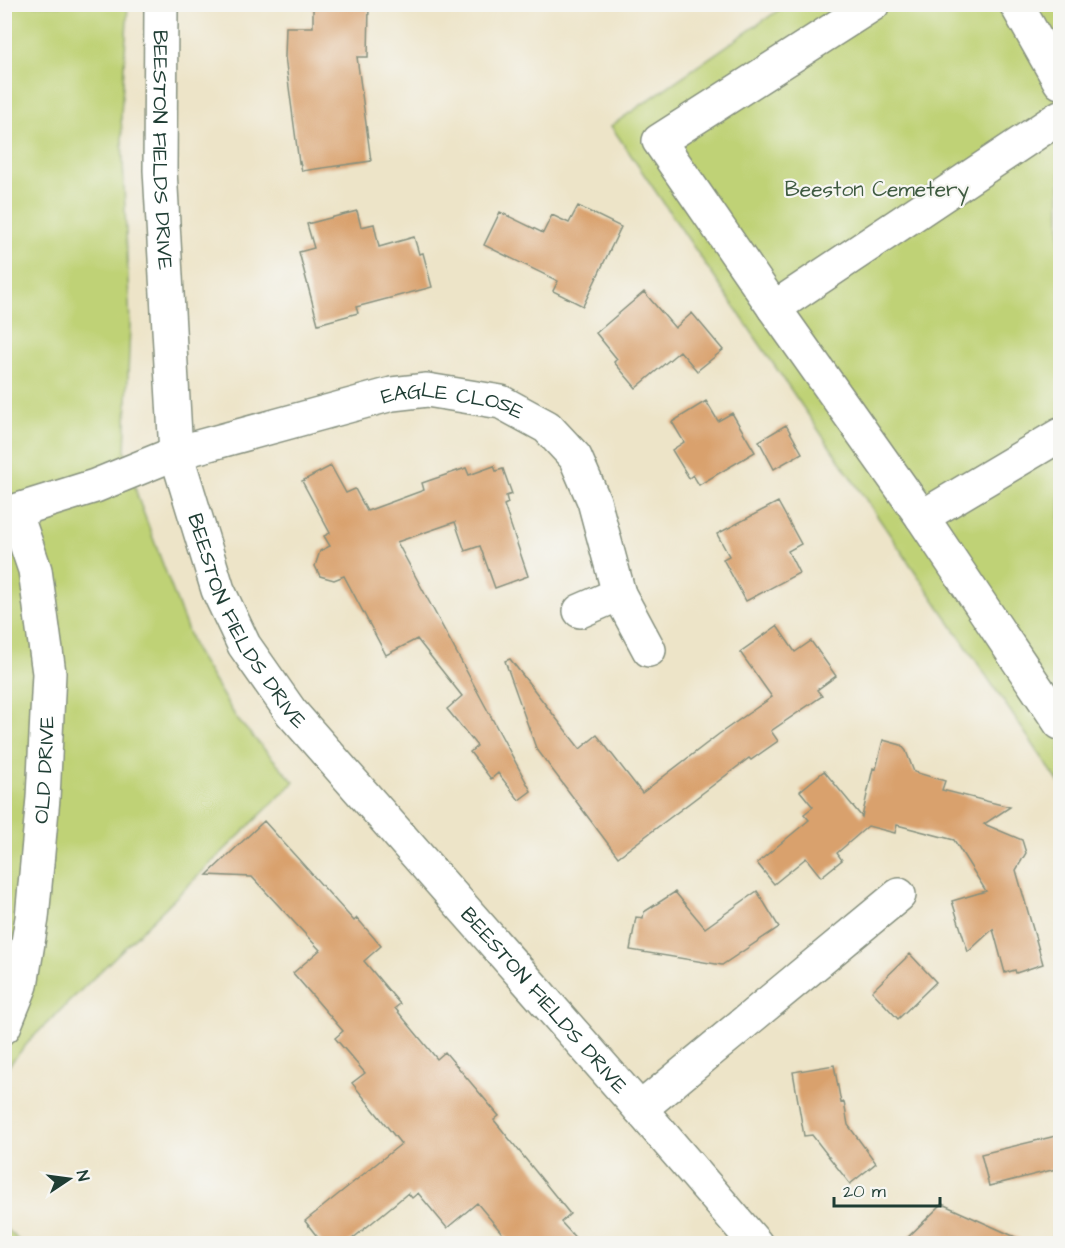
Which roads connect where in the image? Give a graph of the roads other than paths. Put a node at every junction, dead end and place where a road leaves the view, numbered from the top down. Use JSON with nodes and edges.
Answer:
{"nodes":[{"id":1,"x":161,"y":4,"type":"edge"},
{"id":2,"x":873,"y":4,"type":"edge"},
{"id":3,"x":1016,"y":4,"type":"edge"},
{"id":4,"x":1060,"y":82,"type":"edge"},
{"id":5,"x":1060,"y":117,"type":"edge"},
{"id":6,"x":774,"y":308,"type":"junction"},
{"id":7,"x":1060,"y":435,"type":"edge"},
{"id":8,"x":176,"y":453,"type":"junction"},
{"id":9,"x":15,"y":511,"type":"joint"},
{"id":10,"x":922,"y":517,"type":"junction"},
{"id":11,"x":619,"y":594,"type":"junction"},
{"id":12,"x":580,"y":611,"type":"dead end"},
{"id":13,"x":649,"y":650,"type":"dead end"},
{"id":14,"x":1055,"y":705,"type":"edge"},
{"id":15,"x":899,"y":895,"type":"dead end"},
{"id":16,"x":4,"y":1027,"type":"edge"},
{"id":17,"x":640,"y":1109,"type":"junction"},
{"id":18,"x":756,"y":1244,"type":"edge"}],
"edges":[{"from":1,"to":8,"type":"street","name":"BEESTON FIELDS DRIVE"},
{"from":2,"to":6,"type":"street"},
{"from":3,"to":4,"type":"street"},
{"from":5,"to":6,"type":"street"},
{"from":6,"to":10,"type":"street"},
{"from":7,"to":10,"type":"street"},
{"from":8,"to":9,"type":"street","name":"EAGLE CLOSE"},
{"from":8,"to":11,"type":"street","name":"EAGLE CLOSE"},
{"from":8,"to":17,"type":"street","name":"BEESTON FIELDS DRIVE"},
{"from":9,"to":16,"type":"street","name":"OLD DRIVE"},
{"from":10,"to":14,"type":"street"},
{"from":11,"to":12,"type":"street"},
{"from":11,"to":13,"type":"street","name":"EAGLE CLOSE"},
{"from":15,"to":17,"type":"street","name":"BEESTON FIELDS DRIVE"},
{"from":17,"to":18,"type":"street","name":"BEESTON FIELDS DRIVE"}]}
